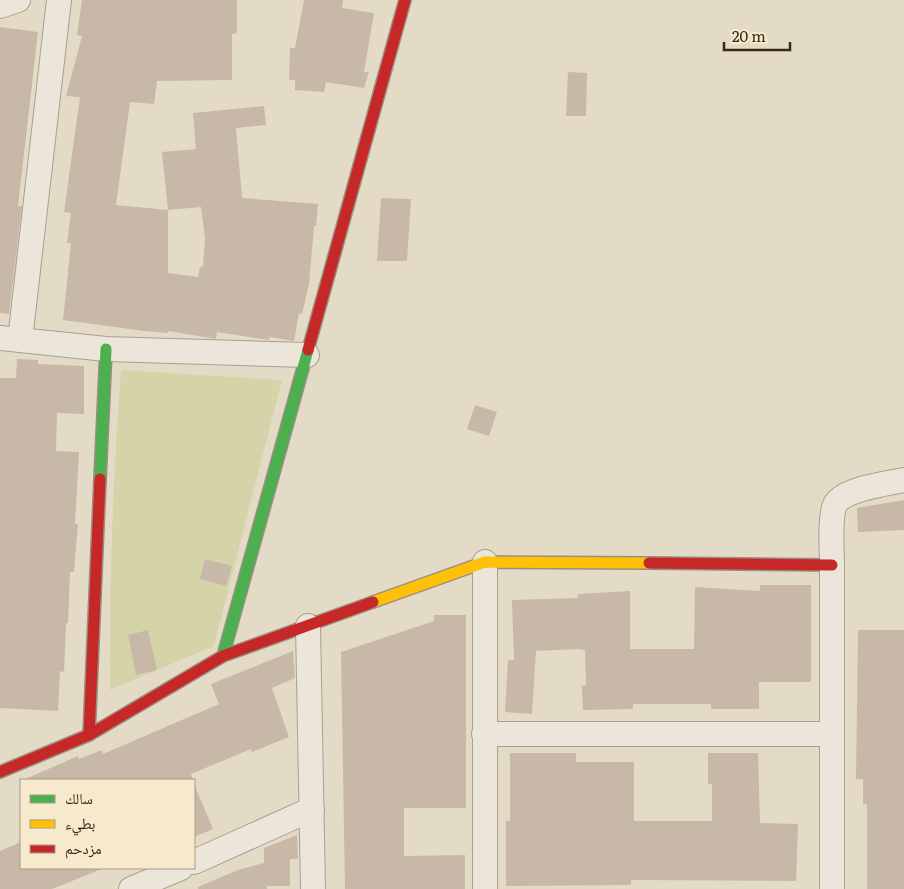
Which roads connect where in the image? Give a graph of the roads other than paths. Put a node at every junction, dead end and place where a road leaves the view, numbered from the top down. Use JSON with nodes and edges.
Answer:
{"nodes":[{"id":1,"x":18,"y":0,"type":"edge"},
{"id":2,"x":59,"y":0,"type":"edge"},
{"id":3,"x":405,"y":0,"type":"edge"},
{"id":4,"x":0,"y":6,"type":"edge"},
{"id":5,"x":10,"y":339,"type":"edge"},
{"id":6,"x":106,"y":349,"type":"junction"},
{"id":7,"x":307,"y":355,"type":"junction"},
{"id":8,"x":904,"y":480,"type":"edge"},
{"id":9,"x":485,"y":562,"type":"junction"},
{"id":10,"x":832,"y":565,"type":"junction"},
{"id":11,"x":308,"y":626,"type":"junction"},
{"id":12,"x":223,"y":656,"type":"junction"},
{"id":13,"x":484,"y":734,"type":"junction"},
{"id":14,"x":831,"y":734,"type":"junction"},
{"id":15,"x":89,"y":735,"type":"junction"},
{"id":16,"x":0,"y":772,"type":"edge"},
{"id":17,"x":312,"y":809,"type":"junction"},
{"id":18,"x":195,"y":862,"type":"edge"},
{"id":19,"x":178,"y":869,"type":"edge"},
{"id":20,"x":144,"y":886,"type":"edge"},
{"id":21,"x":313,"y":889,"type":"edge"},
{"id":22,"x":484,"y":889,"type":"edge"},
{"id":23,"x":832,"y":889,"type":"edge"}],
"edges":[{"from":1,"to":4,"type":"street"},
{"from":2,"to":5,"type":"street"},
{"from":3,"to":7,"type":"street"},
{"from":5,"to":6,"type":"street"},
{"from":6,"to":7,"type":"street"},
{"from":6,"to":15,"type":"street"},
{"from":7,"to":12,"type":"street"},
{"from":8,"to":10,"type":"street"},
{"from":9,"to":10,"type":"street"},
{"from":9,"to":11,"type":"street"},
{"from":9,"to":13,"type":"street"},
{"from":10,"to":14,"type":"street"},
{"from":11,"to":12,"type":"street"},
{"from":11,"to":17,"type":"street"},
{"from":12,"to":15,"type":"street"},
{"from":13,"to":14,"type":"street"},
{"from":13,"to":22,"type":"street"},
{"from":14,"to":23,"type":"street"},
{"from":15,"to":16,"type":"street"},
{"from":17,"to":18,"type":"street"},
{"from":17,"to":21,"type":"street"},
{"from":19,"to":20,"type":"street"}]}
